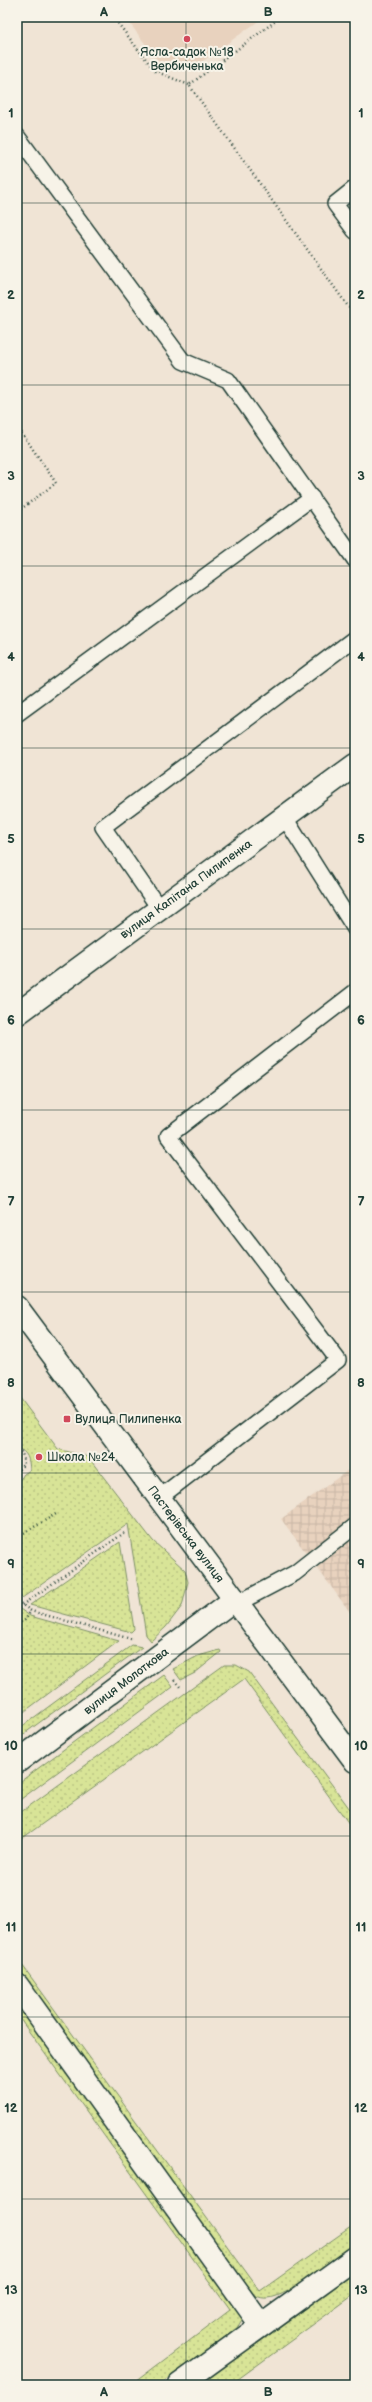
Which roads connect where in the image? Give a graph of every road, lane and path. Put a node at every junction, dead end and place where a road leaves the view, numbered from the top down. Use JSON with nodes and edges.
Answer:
{"nodes":[{"id":1,"x":113,"y":17,"type":"edge"},
{"id":2,"x":281,"y":17,"type":"edge"},
{"id":3,"x":189,"y":85,"type":"junction"},
{"id":4,"x":17,"y":136,"type":"edge"},
{"id":5,"x":355,"y":188,"type":"edge"},
{"id":6,"x":355,"y":231,"type":"edge"},
{"id":7,"x":355,"y":316,"type":"edge"},
{"id":8,"x":17,"y":426,"type":"edge"},
{"id":9,"x":312,"y":498,"type":"junction"},
{"id":10,"x":17,"y":512,"type":"edge"},
{"id":11,"x":355,"y":560,"type":"edge"},
{"id":12,"x":355,"y":638,"type":"edge"},
{"id":13,"x":17,"y":714,"type":"edge"},
{"id":14,"x":355,"y":765,"type":"edge"},
{"id":15,"x":285,"y":818,"type":"junction"},
{"id":16,"x":158,"y":908,"type":"junction"},
{"id":17,"x":355,"y":928,"type":"edge"},
{"id":18,"x":355,"y":992,"type":"edge"},
{"id":19,"x":17,"y":1014,"type":"edge"},
{"id":20,"x":17,"y":1307,"type":"edge"},
{"id":21,"x":17,"y":1450,"type":"edge"},
{"id":22,"x":17,"y":1471,"type":"edge"},
{"id":23,"x":159,"y":1498,"type":"junction"},
{"id":24,"x":56,"y":1514,"type":"dead end"},
{"id":25,"x":355,"y":1526,"type":"edge"},
{"id":26,"x":124,"y":1533,"type":"dead end"},
{"id":27,"x":17,"y":1537,"type":"edge"},
{"id":28,"x":17,"y":1601,"type":"edge"},
{"id":29,"x":237,"y":1601,"type":"junction"},
{"id":30,"x":22,"y":1605,"type":"junction"},
{"id":31,"x":31,"y":1611,"type":"junction"},
{"id":32,"x":17,"y":1624,"type":"edge"},
{"id":33,"x":131,"y":1639,"type":"dead end"},
{"id":34,"x":355,"y":1761,"type":"edge"},
{"id":35,"x":17,"y":1762,"type":"edge"},
{"id":36,"x":17,"y":1985,"type":"edge"},
{"id":37,"x":355,"y":2258,"type":"edge"},
{"id":38,"x":261,"y":2325,"type":"junction"},
{"id":39,"x":179,"y":2385,"type":"edge"}],
"edges":[{"from":1,"to":3,"type":"path"},
{"from":2,"to":3,"type":"path"},
{"from":3,"to":7,"type":"path"},
{"from":4,"to":9,"type":"lane"},
{"from":5,"to":6,"type":"lane"},
{"from":8,"to":10,"type":"path"},
{"from":9,"to":11,"type":"lane"},
{"from":9,"to":13,"type":"lane"},
{"from":12,"to":16,"type":"lane"},
{"from":14,"to":15,"type":"street","name":"вулиця Капітана Пилипенка"},
{"from":15,"to":16,"type":"street","name":"вулиця Капітана Пилипенка"},
{"from":15,"to":17,"type":"lane"},
{"from":16,"to":19,"type":"street","name":"вулиця Капітана Пилипенка"},
{"from":18,"to":23,"type":"lane"},
{"from":20,"to":23,"type":"street","name":"Пастерівська вулиця"},
{"from":21,"to":22,"type":"path"},
{"from":23,"to":29,"type":"street","name":"Пастерівська вулиця"},
{"from":24,"to":27,"type":"path"},
{"from":25,"to":29,"type":"lane"},
{"from":26,"to":30,"type":"path"},
{"from":28,"to":30,"type":"path"},
{"from":29,"to":34,"type":"street","name":"Пастерівська вулиця"},
{"from":29,"to":35,"type":"street","name":"вулиця Молоткова"},
{"from":30,"to":31,"type":"path"},
{"from":31,"to":32,"type":"path"},
{"from":31,"to":33,"type":"path"},
{"from":36,"to":38,"type":"street"},
{"from":37,"to":38,"type":"street"},
{"from":38,"to":39,"type":"street"}]}
